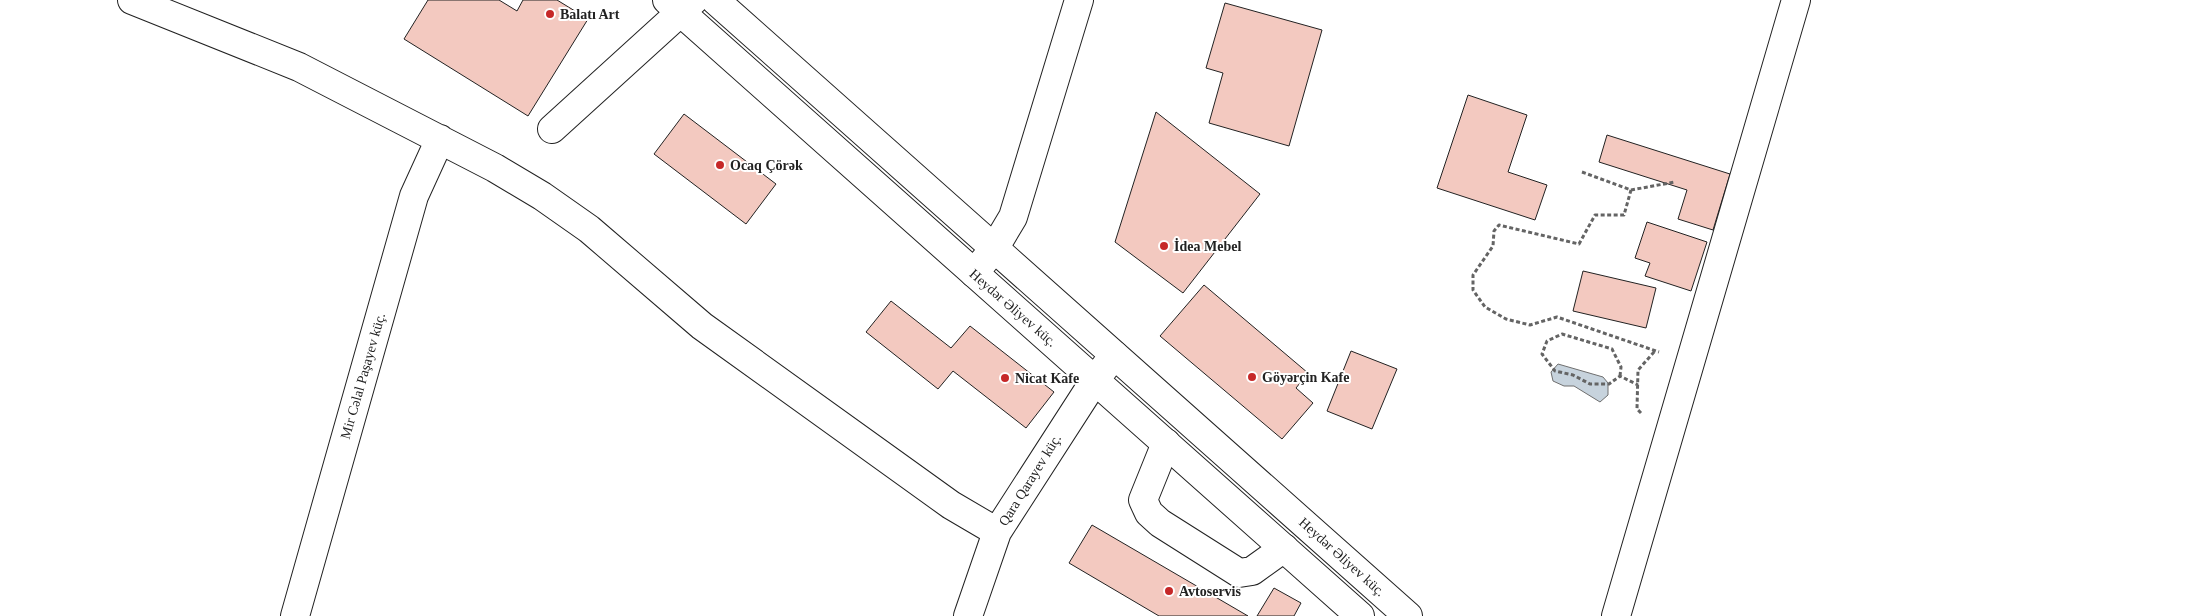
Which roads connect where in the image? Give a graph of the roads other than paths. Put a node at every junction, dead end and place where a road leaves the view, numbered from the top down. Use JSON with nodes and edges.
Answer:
{"nodes":[{"id":1,"x":132,"y":0,"type":"edge"},
{"id":2,"x":715,"y":0,"type":"edge"},
{"id":3,"x":1079,"y":0,"type":"edge"},
{"id":4,"x":1796,"y":0,"type":"edge"},
{"id":5,"x":681,"y":4,"type":"edge"},
{"id":6,"x":552,"y":129,"type":"dead end"},
{"id":7,"x":440,"y":139,"type":"junction"},
{"id":8,"x":994,"y":249,"type":"junction"},
{"id":9,"x":974,"y":273,"type":"junction"},
{"id":10,"x":1114,"y":355,"type":"junction"},
{"id":11,"x":1095,"y":380,"type":"junction"},
{"id":12,"x":1166,"y":443,"type":"junction"},
{"id":13,"x":998,"y":532,"type":"junction"},
{"id":14,"x":1284,"y":548,"type":"junction"},
{"id":15,"x":1625,"y":614,"type":"edge"},
{"id":16,"x":295,"y":616,"type":"edge"},
{"id":17,"x":968,"y":616,"type":"edge"},
{"id":18,"x":1360,"y":616,"type":"edge"},
{"id":19,"x":1408,"y":616,"type":"edge"}],
"edges":[{"from":1,"to":7,"type":"street"},
{"from":2,"to":8,"type":"street","name":"Heydər Əliyev küç."},
{"from":3,"to":8,"type":"street"},
{"from":4,"to":15,"type":"street"},
{"from":5,"to":6,"type":"street"},
{"from":5,"to":9,"type":"street","name":"Heydər Əliyev küç."},
{"from":7,"to":13,"type":"street"},
{"from":7,"to":16,"type":"street","name":"Mir Cəlal Paşayev küç."},
{"from":8,"to":9,"type":"street"},
{"from":8,"to":10,"type":"street","name":"Heydər Əliyev küç."},
{"from":9,"to":11,"type":"street","name":"Heydər Əliyev küç."},
{"from":10,"to":11,"type":"street","name":"Qara Qarayev küç."},
{"from":10,"to":19,"type":"street","name":"Heydər Əliyev küç."},
{"from":11,"to":12,"type":"street","name":"Heydər Əliyev küç."},
{"from":11,"to":13,"type":"street","name":"Qara Qarayev küç."},
{"from":12,"to":14,"type":"street","name":"Heydər Əliyev küç."},
{"from":12,"to":14,"type":"street"},
{"from":13,"to":17,"type":"street","name":"Qara Qarayev küç."},
{"from":14,"to":18,"type":"street","name":"Heydər Əliyev küç."}]}
